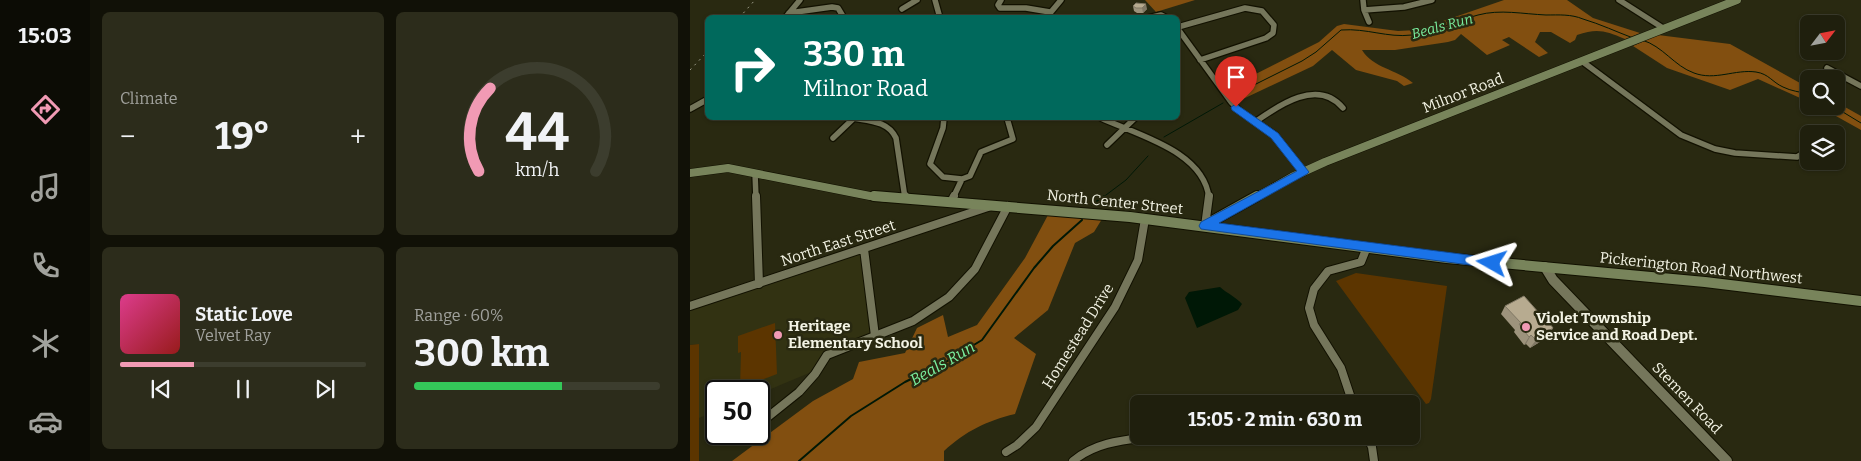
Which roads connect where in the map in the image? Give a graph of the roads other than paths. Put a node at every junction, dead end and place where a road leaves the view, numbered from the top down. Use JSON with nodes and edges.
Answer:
{"nodes":[{"id":1,"x":800,"y":0,"type":"edge"},
{"id":2,"x":917,"y":0,"type":"edge"},
{"id":3,"x":935,"y":0,"type":"edge"},
{"id":4,"x":1000,"y":0,"type":"edge"},
{"id":5,"x":1061,"y":0,"type":"edge"},
{"id":6,"x":1363,"y":0,"type":"edge"},
{"id":7,"x":1432,"y":0,"type":"edge"},
{"id":8,"x":1619,"y":0,"type":"edge"},
{"id":9,"x":1737,"y":0,"type":"edge"},
{"id":10,"x":902,"y":9,"type":"dead end"},
{"id":11,"x":1364,"y":10,"type":"junction"},
{"id":12,"x":1050,"y":12,"type":"junction"},
{"id":13,"x":789,"y":13,"type":"joint"},
{"id":14,"x":842,"y":15,"type":"edge"},
{"id":15,"x":939,"y":15,"type":"edge"},
{"id":16,"x":1048,"y":15,"type":"edge"},
{"id":17,"x":1369,"y":22,"type":"dead end"},
{"id":18,"x":1180,"y":27,"type":"edge"},
{"id":19,"x":1663,"y":28,"type":"junction"},
{"id":20,"x":1180,"y":31,"type":"edge"},
{"id":21,"x":1200,"y":60,"type":"junction"},
{"id":22,"x":1583,"y":62,"type":"junction"},
{"id":23,"x":1827,"y":68,"type":"dead end"},
{"id":24,"x":1861,"y":86,"type":"edge"},
{"id":25,"x":705,"y":98,"type":"edge"},
{"id":26,"x":705,"y":101,"type":"edge"},
{"id":27,"x":696,"y":105,"type":"junction"},
{"id":28,"x":1343,"y":108,"type":"dead end"},
{"id":29,"x":690,"y":109,"type":"edge"},
{"id":30,"x":851,"y":120,"type":"edge"},
{"id":31,"x":864,"y":120,"type":"edge"},
{"id":32,"x":944,"y":120,"type":"edge"},
{"id":33,"x":1008,"y":120,"type":"edge"},
{"id":34,"x":1105,"y":120,"type":"edge"},
{"id":35,"x":1133,"y":120,"type":"edge"},
{"id":36,"x":1255,"y":122,"type":"junction"},
{"id":37,"x":1123,"y":128,"type":"junction"},
{"id":38,"x":833,"y":138,"type":"dead end"},
{"id":39,"x":1107,"y":145,"type":"dead end"},
{"id":40,"x":1800,"y":155,"type":"edge"},
{"id":41,"x":1304,"y":172,"type":"junction"},
{"id":42,"x":690,"y":173,"type":"edge"},
{"id":43,"x":755,"y":173,"type":"junction"},
{"id":44,"x":962,"y":179,"type":"junction"},
{"id":45,"x":905,"y":199,"type":"junction"},
{"id":46,"x":951,"y":202,"type":"junction"},
{"id":47,"x":993,"y":205,"type":"junction"},
{"id":48,"x":1008,"y":206,"type":"junction"},
{"id":49,"x":1145,"y":219,"type":"junction"},
{"id":50,"x":1205,"y":226,"type":"junction"},
{"id":51,"x":1367,"y":247,"type":"junction"},
{"id":52,"x":864,"y":249,"type":"junction"},
{"id":53,"x":1542,"y":267,"type":"junction"},
{"id":54,"x":760,"y":284,"type":"junction"},
{"id":55,"x":1861,"y":301,"type":"edge"},
{"id":56,"x":690,"y":306,"type":"edge"},
{"id":57,"x":876,"y":336,"type":"junction"},
{"id":58,"x":1350,"y":395,"type":"edge"},
{"id":59,"x":770,"y":415,"type":"edge"},
{"id":60,"x":1130,"y":439,"type":"edge"},
{"id":61,"x":1371,"y":445,"type":"edge"},
{"id":62,"x":1006,"y":452,"type":"dead end"},
{"id":63,"x":1073,"y":461,"type":"edge"},
{"id":64,"x":1374,"y":461,"type":"edge"},
{"id":65,"x":1727,"y":461,"type":"edge"}],
"edges":[{"from":1,"to":13,"type":"street"},
{"from":2,"to":10,"type":"street"},
{"from":3,"to":15,"type":"street"},
{"from":4,"to":12,"type":"street"},
{"from":5,"to":12,"type":"street"},
{"from":6,"to":11,"type":"street"},
{"from":7,"to":11,"type":"street"},
{"from":8,"to":19,"type":"street"},
{"from":9,"to":19,"type":"main road","name":"Milnor Road"},
{"from":11,"to":17,"type":"street"},
{"from":12,"to":16,"type":"street"},
{"from":13,"to":14,"type":"street"},
{"from":18,"to":21,"type":"street"},
{"from":19,"to":22,"type":"main road","name":"Milnor Road"},
{"from":20,"to":21,"type":"street"},
{"from":21,"to":36,"type":"street"},
{"from":22,"to":40,"type":"street"},
{"from":22,"to":41,"type":"main road","name":"Milnor Road"},
{"from":23,"to":24,"type":"street"},
{"from":25,"to":27,"type":"street"},
{"from":26,"to":27,"type":"street"},
{"from":27,"to":29,"type":"street"},
{"from":28,"to":36,"type":"street"},
{"from":30,"to":38,"type":"street"},
{"from":31,"to":45,"type":"street"},
{"from":32,"to":44,"type":"street"},
{"from":33,"to":44,"type":"street"},
{"from":34,"to":37,"type":"street"},
{"from":35,"to":37,"type":"street"},
{"from":36,"to":41,"type":"street"},
{"from":37,"to":39,"type":"street"},
{"from":37,"to":50,"type":"street"},
{"from":41,"to":50,"type":"main road","name":"Milnor Road"},
{"from":42,"to":43,"type":"main road","name":"North Center Street"},
{"from":43,"to":45,"type":"main road","name":"North Center Street"},
{"from":43,"to":54,"type":"street"},
{"from":44,"to":46,"type":"street"},
{"from":45,"to":46,"type":"main road","name":"North Center Street"},
{"from":46,"to":47,"type":"main road","name":"North Center Street"},
{"from":47,"to":48,"type":"main road","name":"North Center Street"},
{"from":47,"to":52,"type":"street","name":"North East Street"},
{"from":48,"to":49,"type":"main road","name":"North Center Street"},
{"from":48,"to":57,"type":"street"},
{"from":49,"to":50,"type":"main road","name":"North Center Street"},
{"from":49,"to":62,"type":"street","name":"Homestead Drive"},
{"from":50,"to":51,"type":"main road","name":"North Center Street"},
{"from":51,"to":53,"type":"main road","name":"North Center Street"},
{"from":51,"to":58,"type":"street"},
{"from":52,"to":54,"type":"street","name":"North East Street"},
{"from":52,"to":57,"type":"street"},
{"from":53,"to":55,"type":"main road","name":"Pickerington Road Northwest"},
{"from":53,"to":65,"type":"street","name":"Stemen Road"},
{"from":54,"to":56,"type":"street","name":"North East Street"},
{"from":57,"to":59,"type":"street"},
{"from":60,"to":63,"type":"street"},
{"from":61,"to":64,"type":"street"}]}
